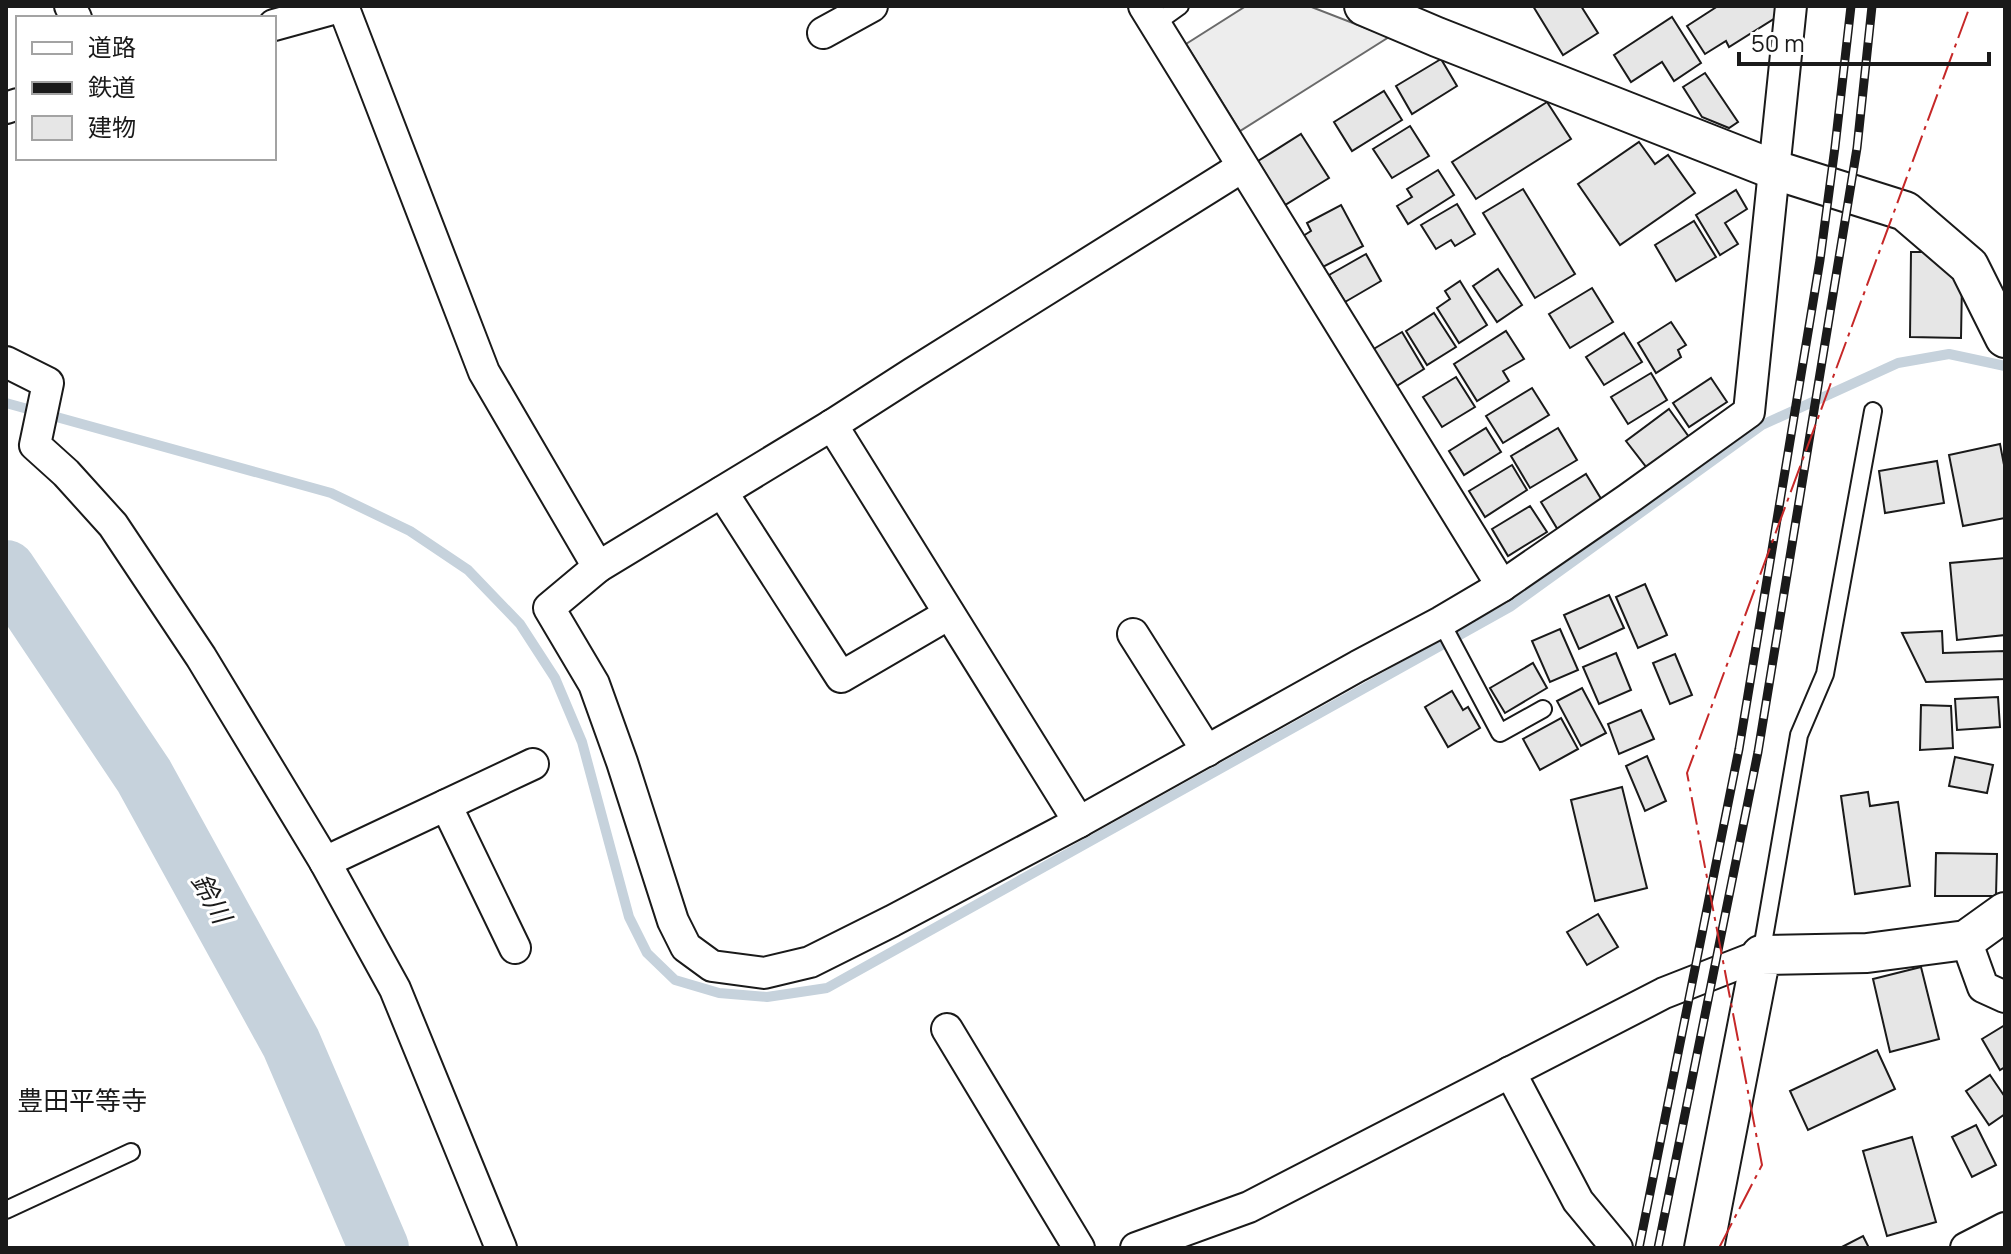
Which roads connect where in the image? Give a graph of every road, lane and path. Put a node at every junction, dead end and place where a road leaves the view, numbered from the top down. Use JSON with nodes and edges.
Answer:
{"nodes":[{"id":1,"x":343,"y":6,"type":"edge"},
{"id":2,"x":872,"y":6,"type":"edge"},
{"id":3,"x":1180,"y":6,"type":"edge"},
{"id":4,"x":1364,"y":6,"type":"edge"},
{"id":5,"x":1791,"y":6,"type":"edge"},
{"id":6,"x":1149,"y":15,"type":"edge"},
{"id":7,"x":276,"y":24,"type":"edge"},
{"id":8,"x":823,"y":33,"type":"dead end"},
{"id":9,"x":1242,"y":167,"type":"junction"},
{"id":10,"x":1775,"y":170,"type":"junction"},
{"id":11,"x":2005,"y":338,"type":"edge"},
{"id":12,"x":6,"y":362,"type":"edge"},
{"id":13,"x":1873,"y":411,"type":"dead end"},
{"id":14,"x":832,"y":425,"type":"junction"},
{"id":15,"x":722,"y":492,"type":"junction"},
{"id":16,"x":598,"y":567,"type":"junction"},
{"id":17,"x":1502,"y":586,"type":"junction"},
{"id":18,"x":949,"y":614,"type":"junction"},
{"id":19,"x":1441,"y":622,"type":"junction"},
{"id":20,"x":1133,"y":634,"type":"dead end"},
{"id":21,"x":1543,"y":709,"type":"dead end"},
{"id":22,"x":1207,"y":751,"type":"junction"},
{"id":23,"x":533,"y":764,"type":"dead end"},
{"id":24,"x":446,"y":805,"type":"junction"},
{"id":25,"x":1079,"y":822,"type":"junction"},
{"id":26,"x":325,"y":862,"type":"junction"},
{"id":27,"x":2005,"y":912,"type":"edge"},
{"id":28,"x":1966,"y":940,"type":"junction"},
{"id":29,"x":515,"y":948,"type":"dead end"},
{"id":30,"x":1761,"y":955,"type":"junction"},
{"id":31,"x":2005,"y":997,"type":"edge"},
{"id":32,"x":947,"y":1029,"type":"dead end"},
{"id":33,"x":1510,"y":1072,"type":"junction"},
{"id":34,"x":131,"y":1152,"type":"dead end"},
{"id":35,"x":6,"y":1210,"type":"edge"},
{"id":36,"x":2005,"y":1228,"type":"edge"},
{"id":37,"x":501,"y":1248,"type":"edge"},
{"id":38,"x":1079,"y":1248,"type":"edge"},
{"id":39,"x":1136,"y":1248,"type":"edge"},
{"id":40,"x":1617,"y":1248,"type":"edge"},
{"id":41,"x":1704,"y":1248,"type":"edge"},
{"id":42,"x":1966,"y":1248,"type":"edge"}],
"edges":[{"from":1,"to":7,"type":"street"},
{"from":1,"to":16,"type":"street"},
{"from":2,"to":8,"type":"street"},
{"from":3,"to":6,"type":"lane"},
{"from":4,"to":10,"type":"street"},
{"from":5,"to":10,"type":"street"},
{"from":6,"to":9,"type":"street"},
{"from":9,"to":14,"type":"street"},
{"from":9,"to":17,"type":"street"},
{"from":10,"to":11,"type":"street"},
{"from":10,"to":17,"type":"street"},
{"from":12,"to":26,"type":"street"},
{"from":13,"to":30,"type":"lane"},
{"from":14,"to":15,"type":"street"},
{"from":14,"to":18,"type":"street"},
{"from":15,"to":16,"type":"street"},
{"from":15,"to":18,"type":"street"},
{"from":16,"to":25,"type":"street"},
{"from":17,"to":19,"type":"street"},
{"from":18,"to":25,"type":"street"},
{"from":19,"to":21,"type":"lane"},
{"from":19,"to":22,"type":"street"},
{"from":20,"to":22,"type":"street"},
{"from":22,"to":25,"type":"street"},
{"from":23,"to":24,"type":"street"},
{"from":24,"to":26,"type":"street"},
{"from":24,"to":29,"type":"street"},
{"from":26,"to":37,"type":"street"},
{"from":27,"to":28,"type":"street"},
{"from":28,"to":30,"type":"street"},
{"from":28,"to":31,"type":"street"},
{"from":30,"to":33,"type":"street"},
{"from":30,"to":41,"type":"street"},
{"from":32,"to":38,"type":"street"},
{"from":33,"to":39,"type":"street"},
{"from":33,"to":40,"type":"street"},
{"from":34,"to":35,"type":"lane"},
{"from":36,"to":42,"type":"street"}]}
